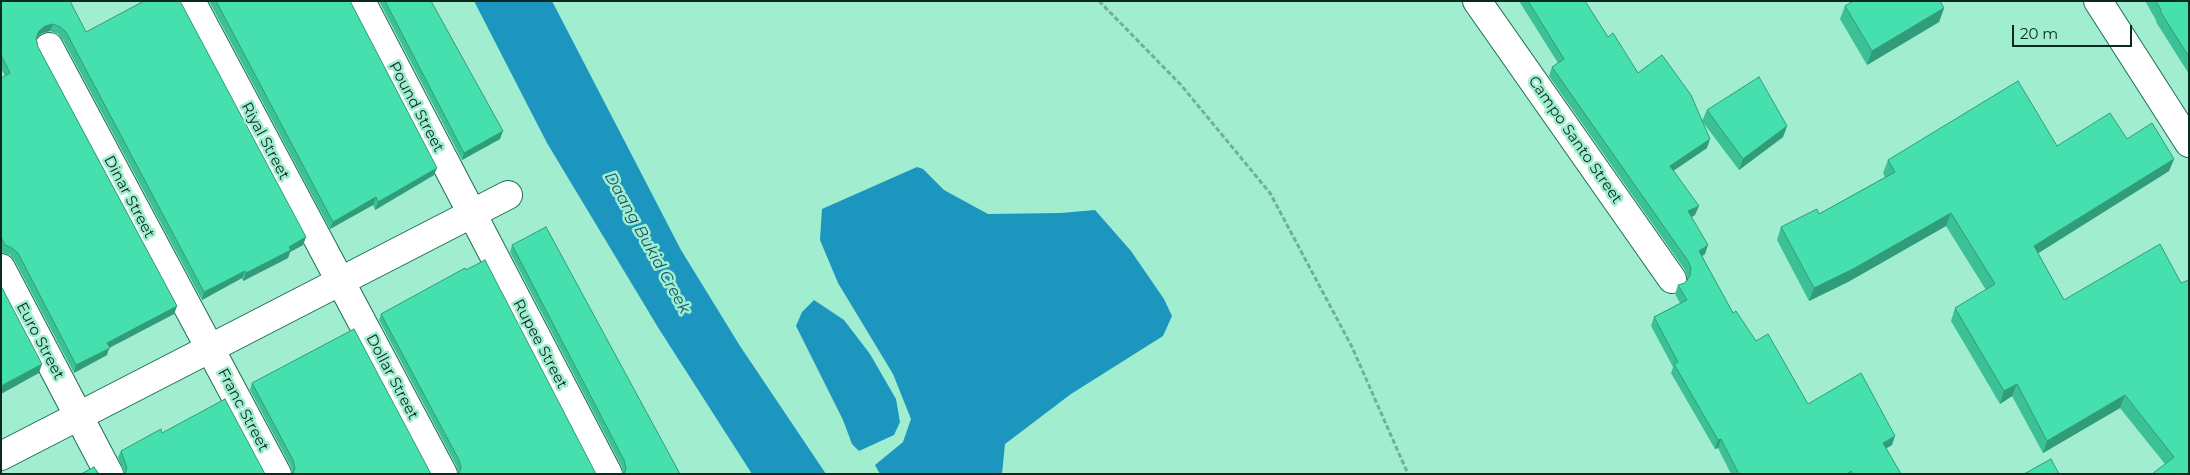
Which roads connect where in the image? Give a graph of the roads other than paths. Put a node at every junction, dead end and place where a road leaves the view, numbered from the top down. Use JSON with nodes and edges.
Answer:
{"nodes":[{"id":1,"x":191,"y":1,"type":"edge"},
{"id":2,"x":360,"y":1,"type":"edge"},
{"id":3,"x":1477,"y":1,"type":"edge"},
{"id":4,"x":2098,"y":1,"type":"edge"},
{"id":5,"x":49,"y":47,"type":"dead end"},
{"id":6,"x":2189,"y":143,"type":"edge"},
{"id":7,"x":508,"y":195,"type":"dead end"},
{"id":8,"x":472,"y":214,"type":"junction"},
{"id":9,"x":1,"y":268,"type":"edge"},
{"id":10,"x":1672,"y":279,"type":"dead end"},
{"id":11,"x":340,"y":281,"type":"junction"},
{"id":12,"x":210,"y":347,"type":"junction"},
{"id":13,"x":78,"y":415,"type":"junction"},
{"id":14,"x":1,"y":456,"type":"edge"},
{"id":15,"x":109,"y":474,"type":"edge"},
{"id":16,"x":277,"y":474,"type":"edge"},
{"id":17,"x":443,"y":474,"type":"edge"},
{"id":18,"x":608,"y":474,"type":"edge"}],
"edges":[{"from":1,"to":11,"type":"street","name":"Riyal Street"},
{"from":2,"to":8,"type":"street","name":"Pound Street"},
{"from":3,"to":10,"type":"street","name":"Campo Santo Street"},
{"from":4,"to":6,"type":"street"},
{"from":5,"to":12,"type":"street","name":"Dinar Street"},
{"from":7,"to":8,"type":"street"},
{"from":8,"to":11,"type":"street"},
{"from":8,"to":18,"type":"street","name":"Rupee Street"},
{"from":9,"to":13,"type":"street","name":"Euro Street"},
{"from":11,"to":12,"type":"street"},
{"from":11,"to":17,"type":"street","name":"Dollar Street"},
{"from":12,"to":13,"type":"street"},
{"from":12,"to":16,"type":"street","name":"Franc Street"},
{"from":13,"to":14,"type":"street"},
{"from":13,"to":15,"type":"street","name":"Euro Street"}]}
